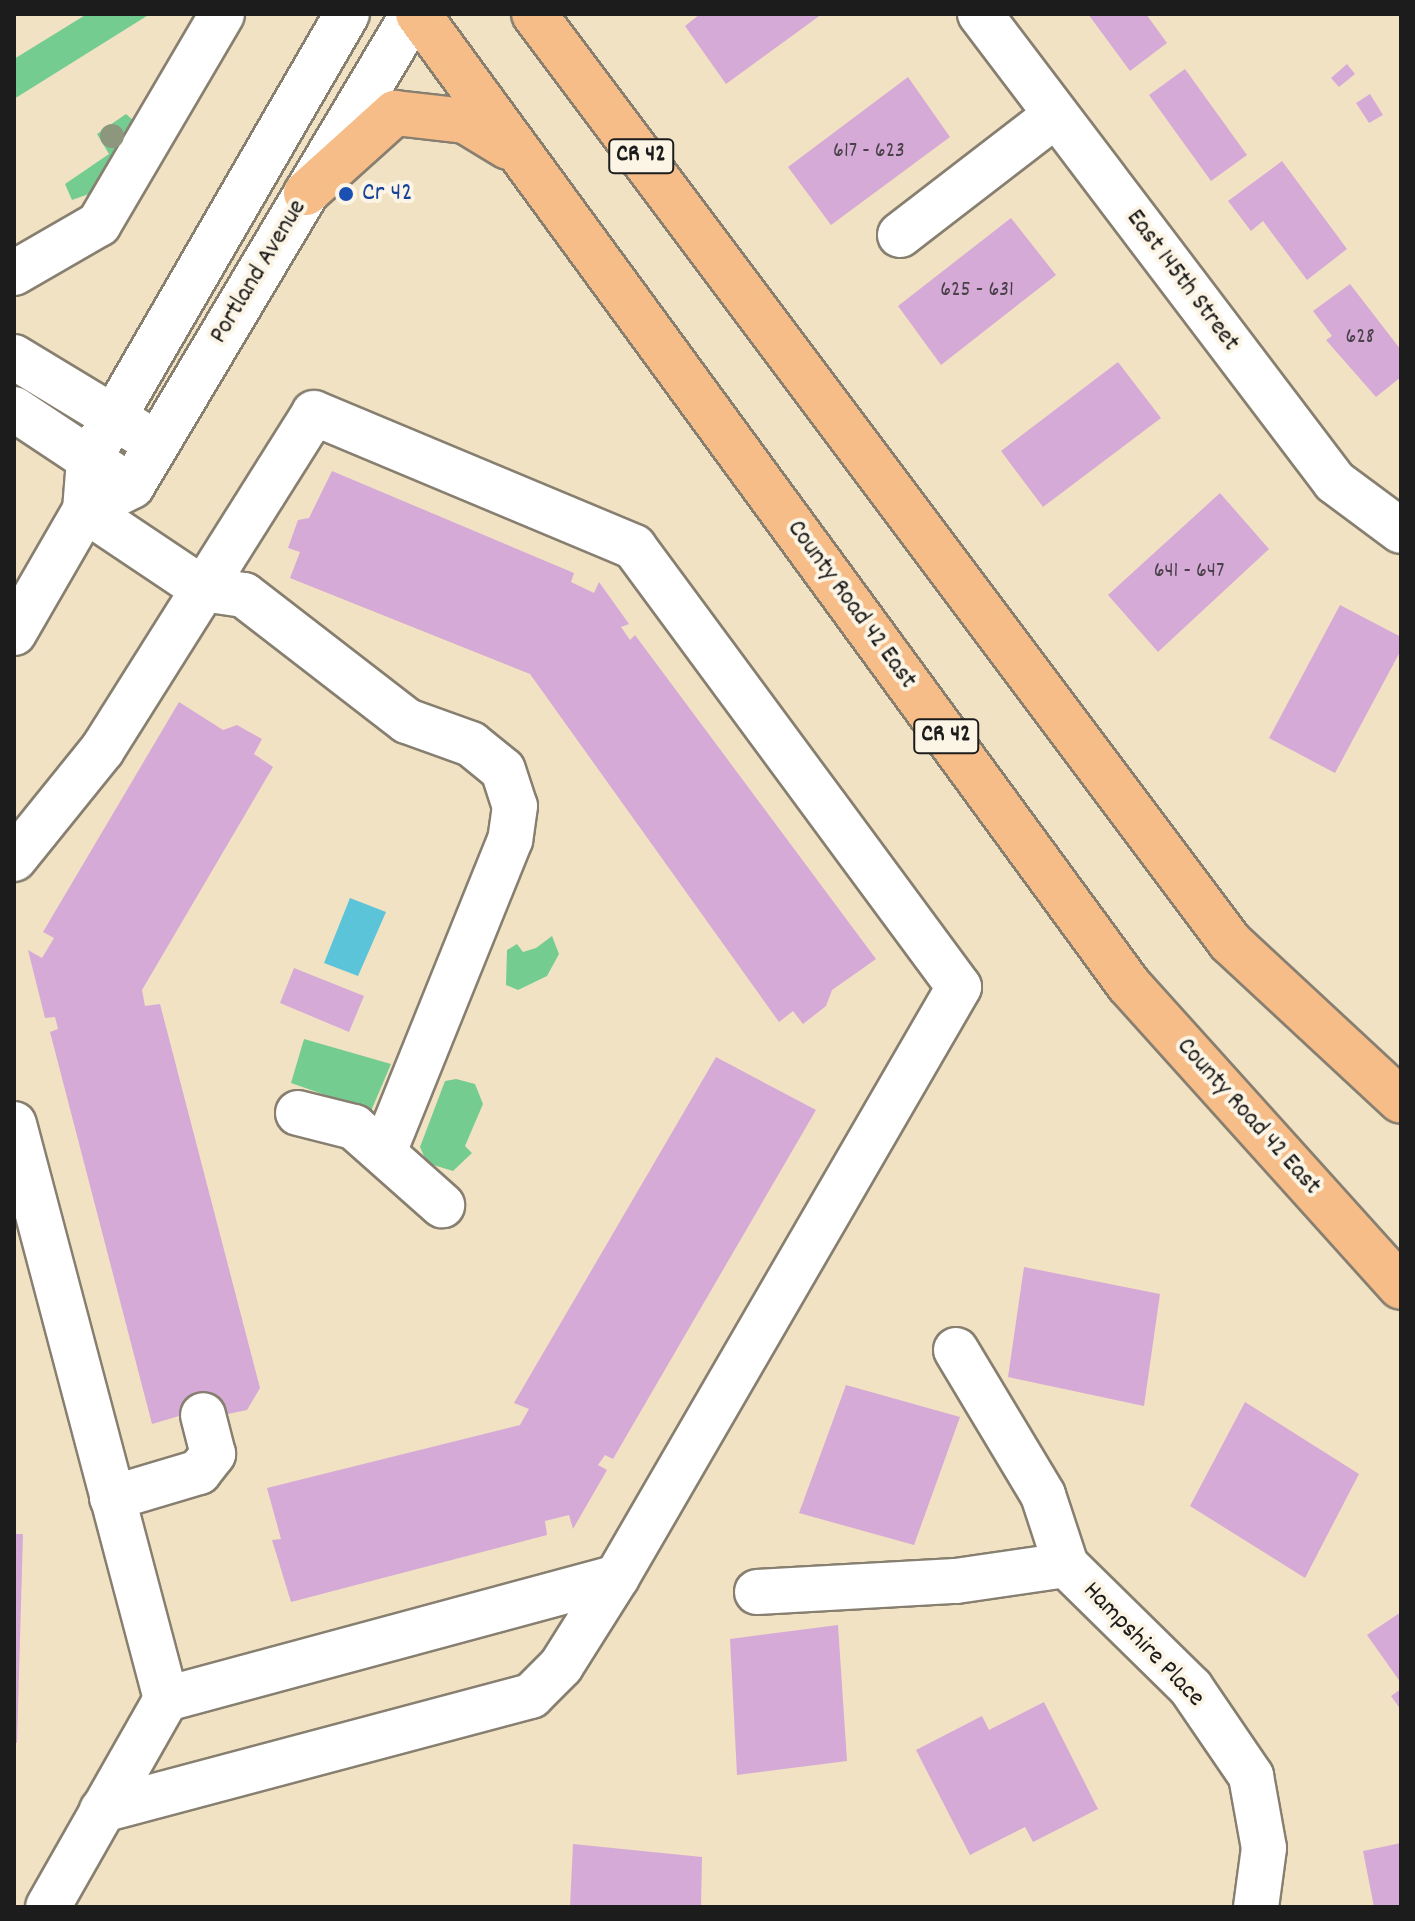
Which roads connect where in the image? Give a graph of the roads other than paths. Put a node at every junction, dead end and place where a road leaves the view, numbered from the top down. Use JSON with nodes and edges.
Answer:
{"nodes":[{"id":1,"x":222,"y":14,"type":"edge"},
{"id":2,"x":347,"y":14,"type":"edge"},
{"id":3,"x":416,"y":14,"type":"edge"},
{"id":4,"x":534,"y":14,"type":"edge"},
{"id":5,"x":980,"y":14,"type":"edge"},
{"id":6,"x":1056,"y":115,"type":"junction"},
{"id":7,"x":523,"y":159,"type":"junction"},
{"id":8,"x":306,"y":193,"type":"junction"},
{"id":9,"x":900,"y":235,"type":"dead end"},
{"id":10,"x":14,"y":273,"type":"edge"},
{"id":11,"x":14,"y":357,"type":"edge"},
{"id":12,"x":14,"y":409,"type":"edge"},
{"id":13,"x":114,"y":417,"type":"junction"},
{"id":14,"x":157,"y":443,"type":"junction"},
{"id":15,"x":89,"y":460,"type":"junction"},
{"id":16,"x":132,"y":486,"type":"junction"},
{"id":17,"x":85,"y":510,"type":"junction"},
{"id":18,"x":1401,"y":531,"type":"edge"},
{"id":19,"x":203,"y":589,"type":"junction"},
{"id":20,"x":14,"y":633,"type":"edge"},
{"id":21,"x":14,"y":859,"type":"edge"},
{"id":22,"x":1401,"y":1101,"type":"edge"},
{"id":23,"x":298,"y":1113,"type":"dead end"},
{"id":24,"x":14,"y":1124,"type":"edge"},
{"id":25,"x":385,"y":1149,"type":"junction"},
{"id":26,"x":442,"y":1205,"type":"dead end"},
{"id":27,"x":1401,"y":1287,"type":"edge"},
{"id":28,"x":956,"y":1350,"type":"dead end"},
{"id":29,"x":203,"y":1415,"type":"dead end"},
{"id":30,"x":112,"y":1498,"type":"junction"},
{"id":31,"x":1066,"y":1565,"type":"junction"},
{"id":32,"x":617,"y":1577,"type":"junction"},
{"id":33,"x":757,"y":1592,"type":"dead end"},
{"id":34,"x":166,"y":1699,"type":"junction"},
{"id":35,"x":102,"y":1810,"type":"junction"},
{"id":36,"x":48,"y":1907,"type":"edge"},
{"id":37,"x":1256,"y":1907,"type":"edge"}],
"edges":[{"from":1,"to":10,"type":"street"},
{"from":2,"to":13,"type":"street","name":"Portland Avenue"},
{"from":3,"to":7,"type":"highway","name":"County Road 42 East","number":"CR 42"},
{"from":3,"to":8,"type":"street","name":"Portland Avenue"},
{"from":4,"to":22,"type":"highway","number":"CR 42"},
{"from":5,"to":6,"type":"street","name":"East 145th Street"},
{"from":6,"to":9,"type":"street"},
{"from":6,"to":18,"type":"street","name":"East 145th Street"},
{"from":7,"to":8,"type":"highway"},
{"from":7,"to":27,"type":"highway","name":"County Road 42 East","number":"CR 42"},
{"from":8,"to":14,"type":"street","name":"Portland Avenue"},
{"from":11,"to":13,"type":"street"},
{"from":12,"to":15,"type":"street"},
{"from":13,"to":14,"type":"street"},
{"from":13,"to":15,"type":"street","name":"Portland Avenue"},
{"from":14,"to":16,"type":"street","name":"Portland Avenue"},
{"from":15,"to":16,"type":"street"},
{"from":15,"to":17,"type":"street","name":"Portland Avenue"},
{"from":16,"to":17,"type":"street"},
{"from":17,"to":19,"type":"street"},
{"from":17,"to":20,"type":"street","name":"Portland Avenue"},
{"from":19,"to":21,"type":"street"},
{"from":19,"to":25,"type":"street"},
{"from":19,"to":32,"type":"street"},
{"from":23,"to":25,"type":"street"},
{"from":24,"to":30,"type":"street"},
{"from":25,"to":26,"type":"street"},
{"from":28,"to":31,"type":"street"},
{"from":29,"to":30,"type":"street"},
{"from":30,"to":34,"type":"street"},
{"from":31,"to":33,"type":"street"},
{"from":31,"to":37,"type":"street","name":"Hampshire Place"},
{"from":32,"to":34,"type":"street"},
{"from":32,"to":35,"type":"street"},
{"from":34,"to":35,"type":"street"},
{"from":35,"to":36,"type":"street"}]}
